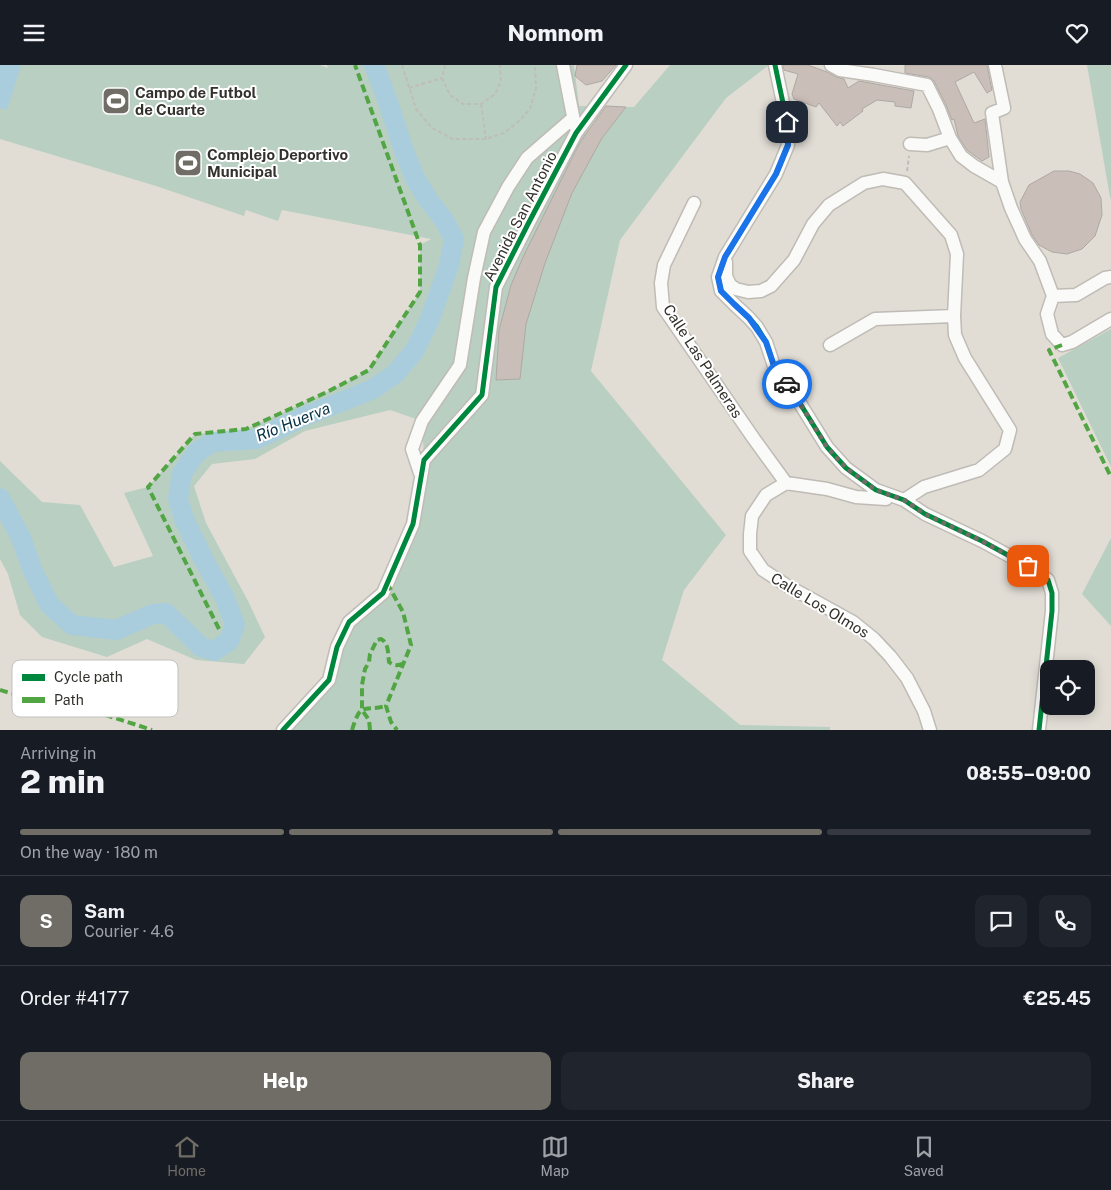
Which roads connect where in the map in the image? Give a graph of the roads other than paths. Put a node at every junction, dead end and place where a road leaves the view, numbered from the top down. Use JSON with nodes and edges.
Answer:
{"nodes":[{"id":1,"x":563,"y":65,"type":"edge"},
{"id":2,"x":626,"y":65,"type":"edge"},
{"id":3,"x":774,"y":65,"type":"edge"},
{"id":4,"x":831,"y":65,"type":"edge"},
{"id":5,"x":995,"y":65,"type":"edge"},
{"id":6,"x":877,"y":70,"type":"edge"},
{"id":7,"x":573,"y":118,"type":"junction"},
{"id":8,"x":576,"y":133,"type":"junction"},
{"id":9,"x":950,"y":138,"type":"junction"},
{"id":10,"x":910,"y":144,"type":"road end"},
{"id":11,"x":1002,"y":182,"type":"junction"},
{"id":12,"x":694,"y":203,"type":"dead end"},
{"id":13,"x":725,"y":257,"type":"junction"},
{"id":14,"x":1111,"y":277,"type":"edge"},
{"id":15,"x":1053,"y":296,"type":"junction"},
{"id":16,"x":954,"y":316,"type":"junction"},
{"id":17,"x":1111,"y":319,"type":"edge"},
{"id":18,"x":830,"y":345,"type":"dead end"},
{"id":19,"x":421,"y":475,"type":"junction"},
{"id":20,"x":786,"y":483,"type":"junction"},
{"id":21,"x":904,"y":500,"type":"junction"},
{"id":22,"x":284,"y":730,"type":"edge"},
{"id":23,"x":930,"y":730,"type":"edge"},
{"id":24,"x":1039,"y":730,"type":"edge"}],
"edges":[{"from":1,"to":7,"type":"street"},
{"from":2,"to":8,"type":"street","name":"Avenida San Antonio"},
{"from":3,"to":13,"type":"street"},
{"from":4,"to":6,"type":"street"},
{"from":5,"to":11,"type":"street"},
{"from":6,"to":9,"type":"street"},
{"from":7,"to":8,"type":"street"},
{"from":7,"to":19,"type":"street"},
{"from":8,"to":19,"type":"street","name":"Avenida San Antonio"},
{"from":9,"to":10,"type":"street"},
{"from":9,"to":11,"type":"street"},
{"from":11,"to":15,"type":"street"},
{"from":12,"to":20,"type":"street","name":"Calle Las Palmeras"},
{"from":13,"to":16,"type":"street"},
{"from":13,"to":21,"type":"street"},
{"from":14,"to":15,"type":"street"},
{"from":15,"to":17,"type":"street"},
{"from":16,"to":18,"type":"street"},
{"from":16,"to":21,"type":"street"},
{"from":19,"to":22,"type":"street"},
{"from":20,"to":21,"type":"street"},
{"from":20,"to":23,"type":"street","name":"Calle Los Olmos"},
{"from":21,"to":24,"type":"street"}]}
